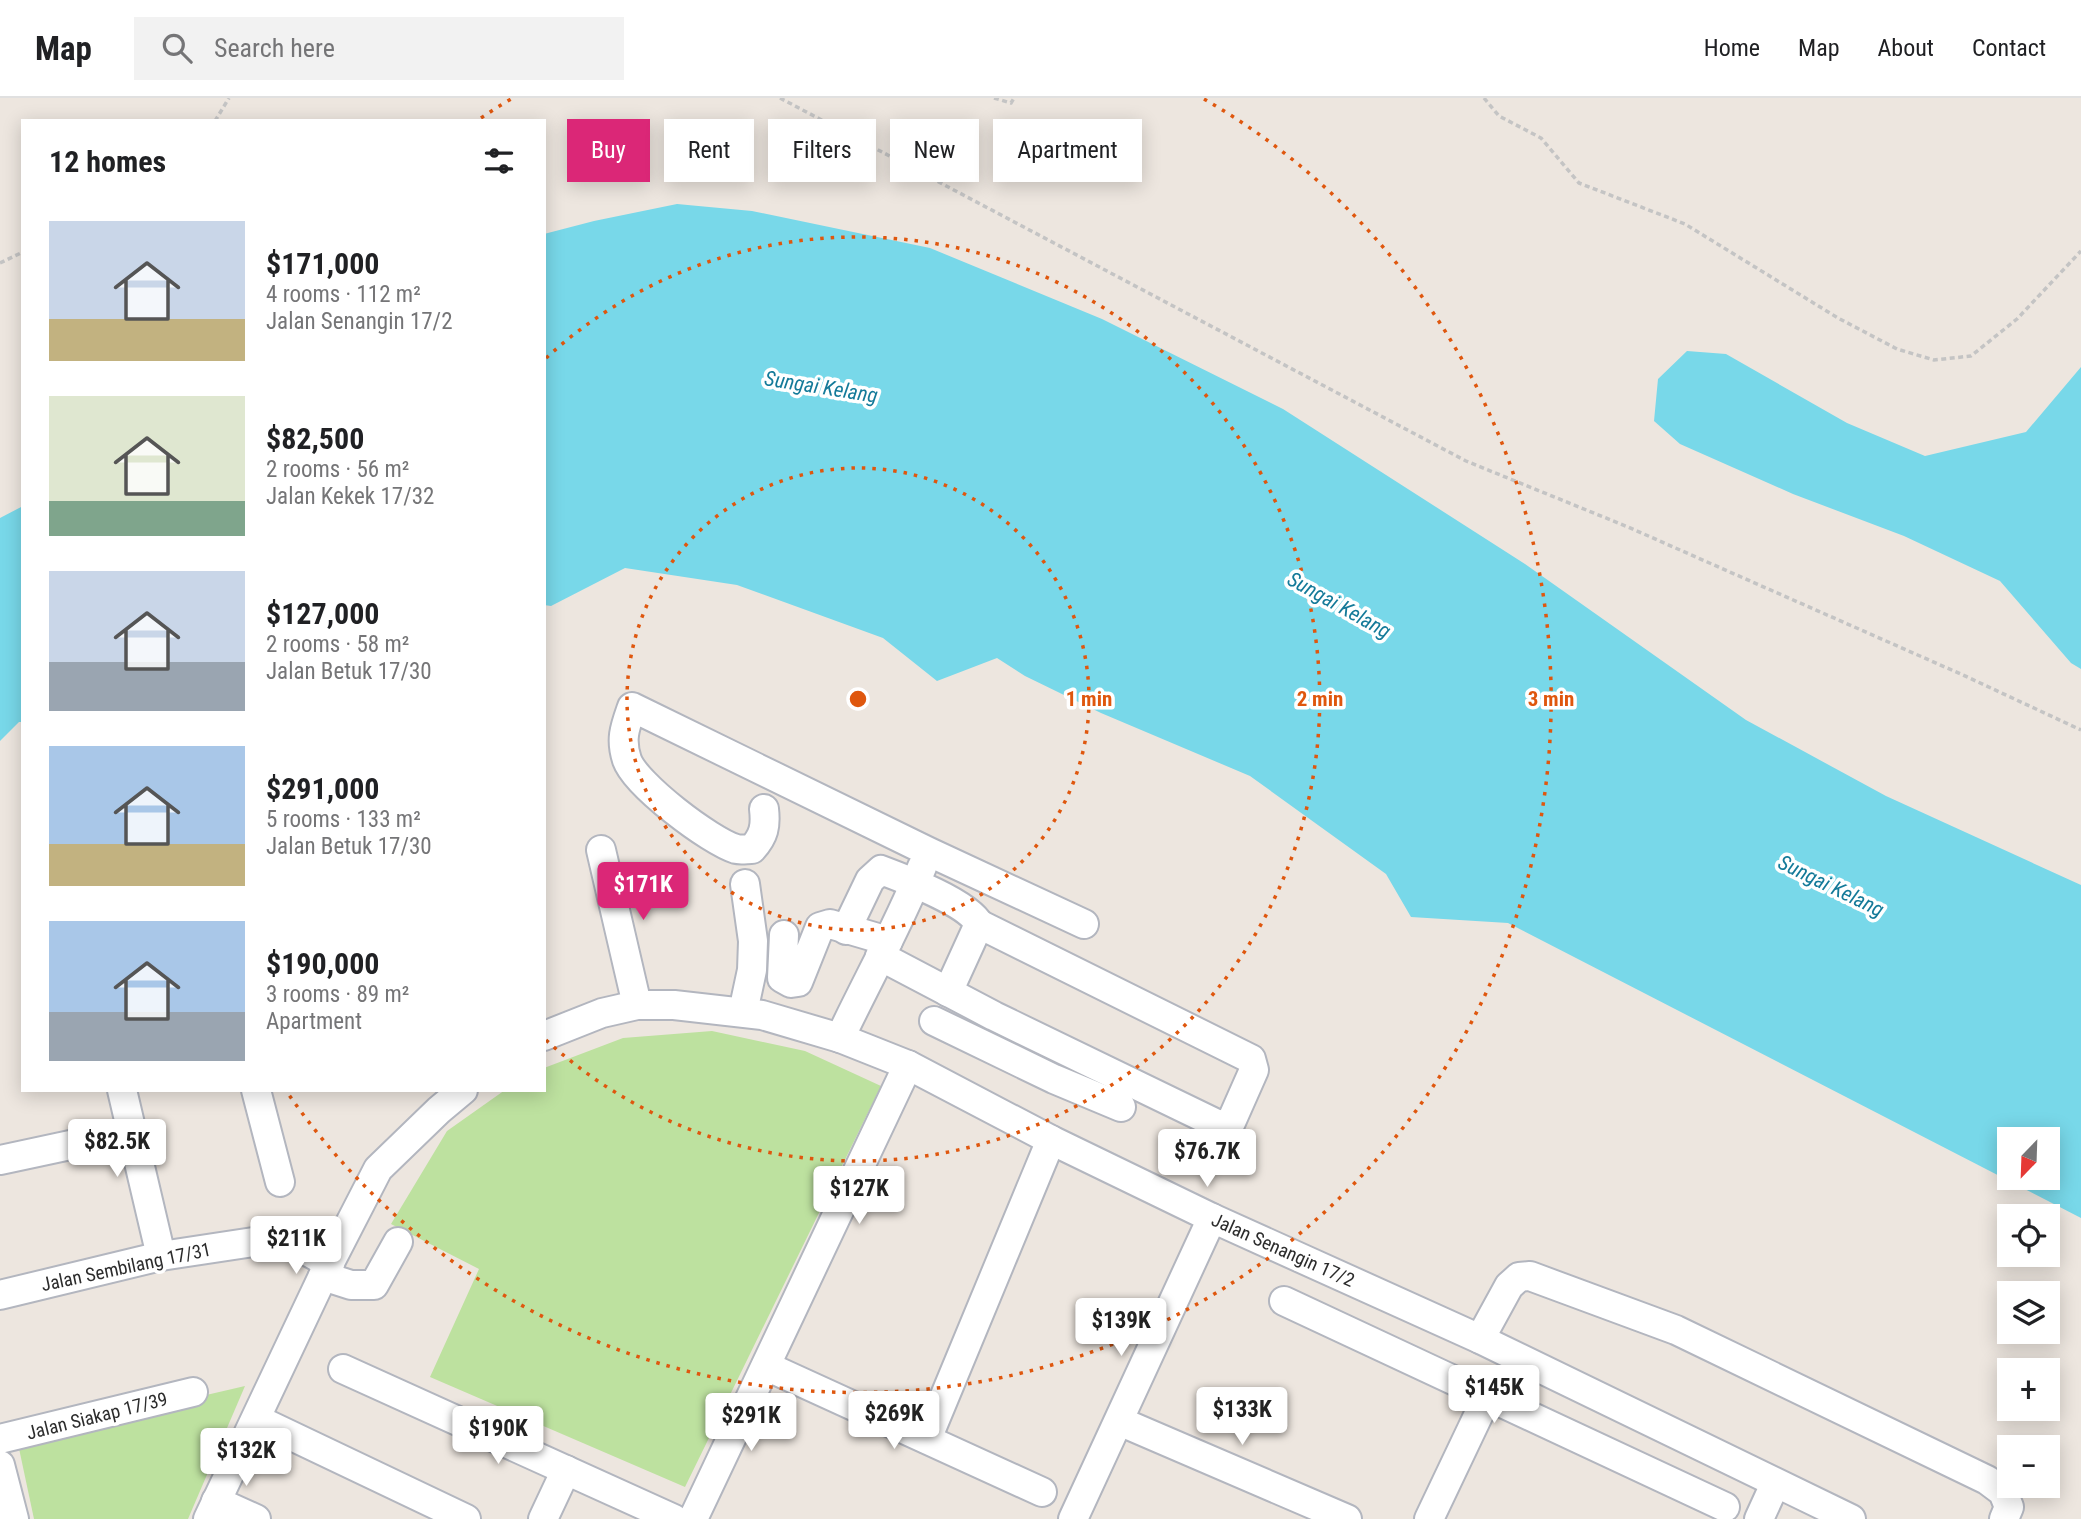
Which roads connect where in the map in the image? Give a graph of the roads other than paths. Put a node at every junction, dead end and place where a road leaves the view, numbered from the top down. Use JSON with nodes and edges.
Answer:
{"nodes":[{"id":1,"x":764,"y":809,"type":"dead end"},
{"id":2,"x":601,"y":850,"type":"dead end"},
{"id":3,"x":929,"y":852,"type":"junction"},
{"id":4,"x":916,"y":883,"type":"junction"},
{"id":5,"x":745,"y":884,"type":"dead end"},
{"id":6,"x":979,"y":924,"type":"junction"},
{"id":7,"x":1084,"y":924,"type":"dead end"},
{"id":8,"x":846,"y":930,"type":"junction"},
{"id":9,"x":784,"y":935,"type":"dead end"},
{"id":10,"x":884,"y":948,"type":"junction"},
{"id":11,"x":948,"y":992,"type":"junction"},
{"id":12,"x":637,"y":1005,"type":"junction"},
{"id":13,"x":743,"y":1012,"type":"junction"},
{"id":14,"x":1002,"y":1020,"type":"junction"},
{"id":15,"x":934,"y":1021,"type":"dead end"},
{"id":16,"x":546,"y":1035,"type":"edge"},
{"id":17,"x":840,"y":1038,"type":"junction"},
{"id":18,"x":1067,"y":1051,"type":"junction"},
{"id":19,"x":985,"y":1059,"type":"junction"},
{"id":20,"x":908,"y":1065,"type":"junction"},
{"id":21,"x":1050,"y":1088,"type":"junction"},
{"id":22,"x":122,"y":1092,"type":"edge"},
{"id":23,"x":258,"y":1092,"type":"edge"},
{"id":24,"x":461,"y":1092,"type":"edge"},
{"id":25,"x":1122,"y":1105,"type":"junction"},
{"id":26,"x":131,"y":1132,"type":"junction"},
{"id":27,"x":1051,"y":1140,"type":"junction"},
{"id":28,"x":1,"y":1156,"type":"edge"},
{"id":29,"x":280,"y":1182,"type":"dead end"},
{"id":30,"x":1212,"y":1219,"type":"junction"},
{"id":31,"x":398,"y":1242,"type":"dead end"},
{"id":32,"x":161,"y":1256,"type":"junction"},
{"id":33,"x":326,"y":1270,"type":"junction"},
{"id":34,"x":0,"y":1294,"type":"edge"},
{"id":35,"x":1284,"y":1301,"type":"dead end"},
{"id":36,"x":1480,"y":1339,"type":"junction"},
{"id":37,"x":766,"y":1366,"type":"junction"},
{"id":38,"x":343,"y":1369,"type":"dead end"},
{"id":39,"x":193,"y":1392,"type":"dead end"},
{"id":40,"x":1488,"y":1395,"type":"junction"},
{"id":41,"x":256,"y":1419,"type":"junction"},
{"id":42,"x":1119,"y":1421,"type":"junction"},
{"id":43,"x":0,"y":1439,"type":"edge"},
{"id":44,"x":927,"y":1439,"type":"junction"},
{"id":45,"x":0,"y":1465,"type":"edge"},
{"id":46,"x":566,"y":1470,"type":"junction"},
{"id":47,"x":1775,"y":1484,"type":"junction"},
{"id":48,"x":1042,"y":1492,"type":"dead end"},
{"id":49,"x":1725,"y":1507,"type":"dead end"},
{"id":50,"x":212,"y":1510,"type":"edge"},
{"id":51,"x":14,"y":1519,"type":"edge"},
{"id":52,"x":256,"y":1519,"type":"edge"},
{"id":53,"x":466,"y":1519,"type":"edge"},
{"id":54,"x":543,"y":1519,"type":"edge"},
{"id":55,"x":674,"y":1519,"type":"edge"},
{"id":56,"x":693,"y":1519,"type":"edge"},
{"id":57,"x":1073,"y":1519,"type":"edge"},
{"id":58,"x":1346,"y":1519,"type":"edge"},
{"id":59,"x":1429,"y":1519,"type":"edge"},
{"id":60,"x":1759,"y":1519,"type":"edge"},
{"id":61,"x":1851,"y":1519,"type":"edge"},
{"id":62,"x":2004,"y":1519,"type":"edge"}],
"edges":[{"from":1,"to":3,"type":"street"},
{"from":2,"to":12,"type":"street"},
{"from":3,"to":4,"type":"street"},
{"from":3,"to":7,"type":"street"},
{"from":4,"to":6,"type":"street"},
{"from":4,"to":8,"type":"street"},
{"from":4,"to":10,"type":"street"},
{"from":5,"to":13,"type":"street"},
{"from":6,"to":11,"type":"street"},
{"from":6,"to":25,"type":"street"},
{"from":8,"to":9,"type":"street"},
{"from":8,"to":10,"type":"street"},
{"from":10,"to":11,"type":"street"},
{"from":10,"to":17,"type":"street"},
{"from":11,"to":14,"type":"street"},
{"from":12,"to":13,"type":"street","name":"Jalan Senangin 17/2"},
{"from":12,"to":16,"type":"street","name":"Jalan Senangin 17/2"},
{"from":13,"to":17,"type":"street","name":"Jalan Senangin 17/2"},
{"from":14,"to":18,"type":"street"},
{"from":14,"to":19,"type":"street"},
{"from":15,"to":19,"type":"street"},
{"from":17,"to":20,"type":"street","name":"Jalan Senangin 17/2"},
{"from":18,"to":21,"type":"street"},
{"from":18,"to":25,"type":"street"},
{"from":19,"to":21,"type":"street"},
{"from":20,"to":27,"type":"street","name":"Jalan Senangin 17/2"},
{"from":20,"to":37,"type":"street"},
{"from":21,"to":25,"type":"street"},
{"from":22,"to":26,"type":"street"},
{"from":23,"to":29,"type":"street"},
{"from":24,"to":33,"type":"street"},
{"from":26,"to":28,"type":"street"},
{"from":26,"to":32,"type":"street"},
{"from":27,"to":30,"type":"street","name":"Jalan Senangin 17/2"},
{"from":27,"to":44,"type":"street"},
{"from":30,"to":36,"type":"street","name":"Jalan Senangin 17/2"},
{"from":30,"to":42,"type":"street"},
{"from":31,"to":33,"type":"street","name":"Jalan Sembilang 17/31"},
{"from":32,"to":33,"type":"street","name":"Jalan Sembilang 17/31"},
{"from":32,"to":34,"type":"street","name":"Jalan Sembilang 17/31"},
{"from":33,"to":41,"type":"street"},
{"from":35,"to":40,"type":"street"},
{"from":36,"to":47,"type":"street","name":"Jalan Senangin 17/2"},
{"from":36,"to":62,"type":"street"},
{"from":37,"to":44,"type":"street"},
{"from":37,"to":56,"type":"street"},
{"from":38,"to":46,"type":"street"},
{"from":39,"to":43,"type":"street","name":"Jalan Siakap 17/39"},
{"from":40,"to":49,"type":"street"},
{"from":40,"to":59,"type":"street"},
{"from":41,"to":50,"type":"street"},
{"from":41,"to":53,"type":"street"},
{"from":42,"to":57,"type":"street"},
{"from":42,"to":58,"type":"street"},
{"from":44,"to":48,"type":"street"},
{"from":45,"to":51,"type":"street"},
{"from":46,"to":54,"type":"street"},
{"from":46,"to":55,"type":"street"},
{"from":47,"to":60,"type":"street"},
{"from":47,"to":61,"type":"street","name":"Jalan Senangin 17/2"},
{"from":50,"to":52,"type":"street"}]}
